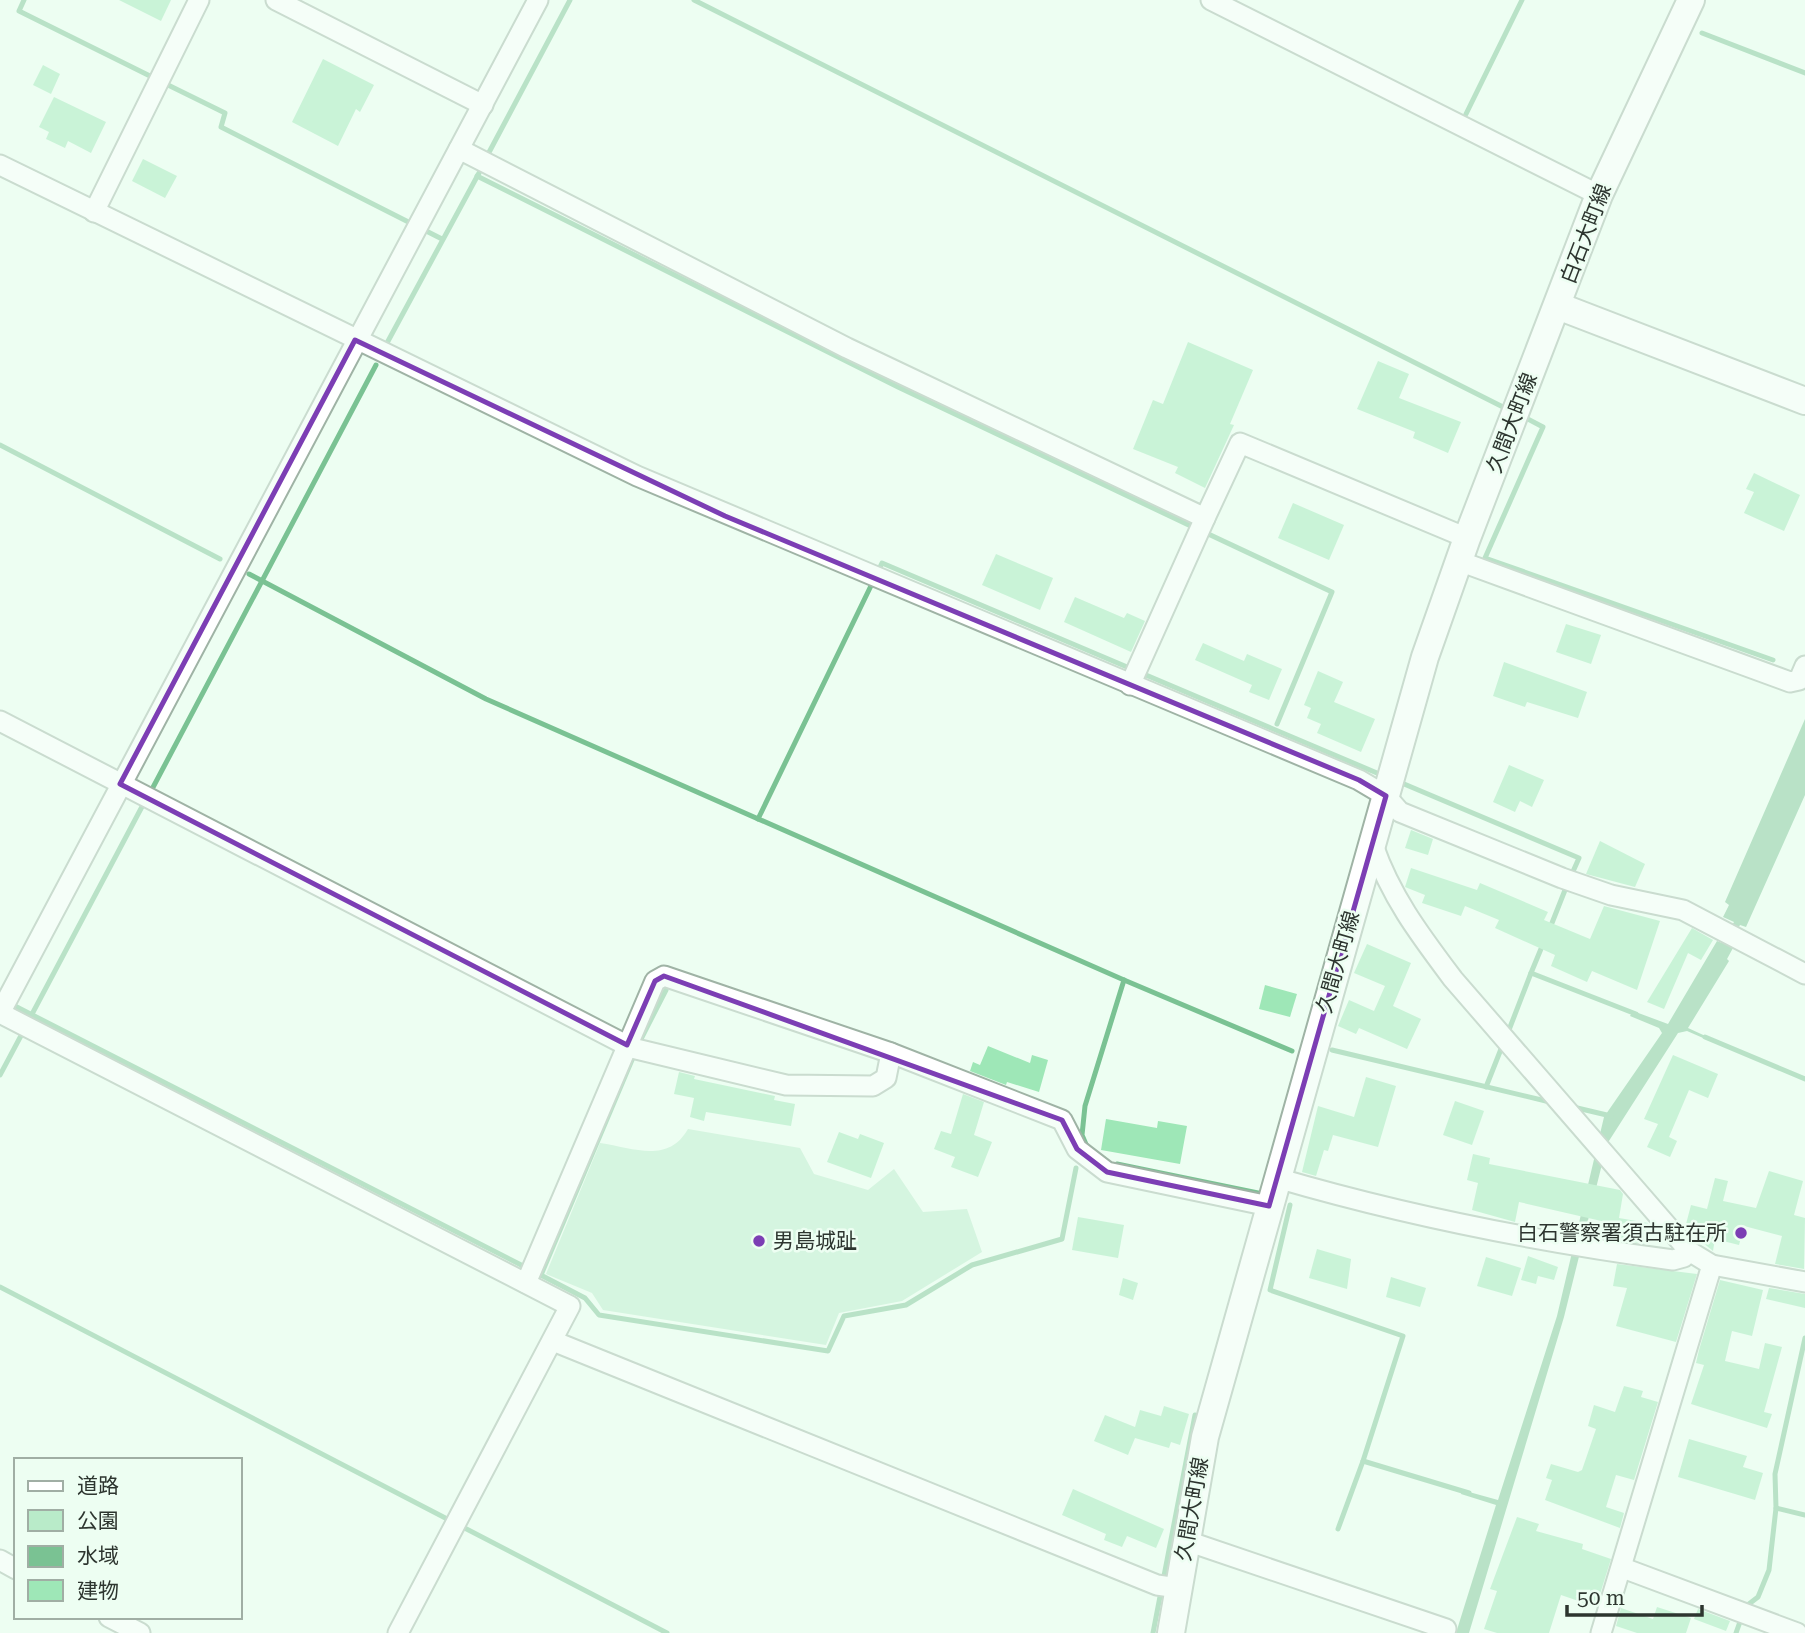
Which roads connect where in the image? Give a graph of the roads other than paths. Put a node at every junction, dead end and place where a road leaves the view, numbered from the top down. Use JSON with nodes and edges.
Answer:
{"nodes":[{"id":1,"x":199,"y":0,"type":"edge"},
{"id":2,"x":276,"y":0,"type":"edge"},
{"id":3,"x":538,"y":0,"type":"edge"},
{"id":4,"x":1211,"y":0,"type":"edge"},
{"id":5,"x":1691,"y":0,"type":"edge"},
{"id":6,"x":483,"y":105,"type":"junction"},
{"id":7,"x":459,"y":149,"type":"junction"},
{"id":8,"x":0,"y":165,"type":"edge"},
{"id":9,"x":1599,"y":195,"type":"junction"},
{"id":10,"x":94,"y":212,"type":"junction"},
{"id":11,"x":1558,"y":306,"type":"junction"},
{"id":12,"x":355,"y":341,"type":"junction"},
{"id":13,"x":1805,"y":401,"type":"edge"},
{"id":14,"x":1202,"y":526,"type":"junction"},
{"id":15,"x":1463,"y":549,"type":"junction"},
{"id":16,"x":1803,"y":670,"type":"edge"},
{"id":17,"x":1134,"y":675,"type":"junction"},
{"id":18,"x":0,"y":721,"type":"edge"},
{"id":19,"x":120,"y":784,"type":"junction"},
{"id":20,"x":1390,"y":785,"type":"junction"},
{"id":21,"x":1373,"y":845,"type":"junction"},
{"id":22,"x":1805,"y":974,"type":"edge"},
{"id":23,"x":3,"y":1006,"type":"edge"},
{"id":24,"x":634,"y":1048,"type":"junction"},
{"id":25,"x":891,"y":1053,"type":"junction"},
{"id":26,"x":1277,"y":1178,"type":"junction"},
{"id":27,"x":1269,"y":1206,"type":"junction"},
{"id":28,"x":1689,"y":1251,"type":"junction"},
{"id":29,"x":1712,"y":1265,"type":"junction"},
{"id":30,"x":1805,"y":1282,"type":"edge"},
{"id":31,"x":526,"y":1283,"type":"junction"},
{"id":32,"x":553,"y":1342,"type":"junction"},
{"id":33,"x":1187,"y":1541,"type":"junction"},
{"id":34,"x":1623,"y":1568,"type":"junction"},
{"id":35,"x":1168,"y":1587,"type":"junction"},
{"id":36,"x":113,"y":1619,"type":"edge"},
{"id":37,"x":1446,"y":1629,"type":"dead end"},
{"id":38,"x":140,"y":1633,"type":"edge"},
{"id":39,"x":398,"y":1633,"type":"edge"},
{"id":40,"x":1171,"y":1633,"type":"edge"},
{"id":41,"x":1601,"y":1633,"type":"edge"},
{"id":42,"x":1797,"y":1633,"type":"edge"}],
"edges":[{"from":1,"to":10,"type":"street"},
{"from":2,"to":6,"type":"street"},
{"from":3,"to":6,"type":"street"},
{"from":4,"to":9,"type":"street"},
{"from":5,"to":9,"type":"main road","name":"白石大町線"},
{"from":6,"to":7,"type":"street"},
{"from":7,"to":12,"type":"street"},
{"from":7,"to":14,"type":"street"},
{"from":8,"to":10,"type":"street"},
{"from":9,"to":11,"type":"main road","name":"白石大町線"},
{"from":10,"to":12,"type":"street"},
{"from":11,"to":13,"type":"main road","name":"白石大町線"},
{"from":11,"to":15,"type":"main road","name":"久間大町線"},
{"from":12,"to":17,"type":"street"},
{"from":12,"to":19,"type":"street"},
{"from":14,"to":15,"type":"street"},
{"from":14,"to":17,"type":"street"},
{"from":15,"to":16,"type":"street"},
{"from":15,"to":20,"type":"main road","name":"久間大町線"},
{"from":17,"to":20,"type":"street"},
{"from":18,"to":19,"type":"street"},
{"from":19,"to":23,"type":"street"},
{"from":19,"to":24,"type":"street"},
{"from":20,"to":21,"type":"main road","name":"久間大町線"},
{"from":20,"to":22,"type":"street"},
{"from":21,"to":26,"type":"main road","name":"久間大町線"},
{"from":21,"to":28,"type":"street"},
{"from":23,"to":31,"type":"street"},
{"from":24,"to":25,"type":"street"},
{"from":24,"to":25,"type":"street"},
{"from":24,"to":31,"type":"street"},
{"from":25,"to":27,"type":"street"},
{"from":26,"to":27,"type":"main road","name":"久間大町線"},
{"from":26,"to":28,"type":"street"},
{"from":27,"to":33,"type":"main road","name":"久間大町線"},
{"from":28,"to":29,"type":"street"},
{"from":29,"to":30,"type":"street"},
{"from":29,"to":34,"type":"street"},
{"from":31,"to":32,"type":"street"},
{"from":32,"to":35,"type":"street"},
{"from":32,"to":39,"type":"street"},
{"from":33,"to":35,"type":"main road","name":"久間大町線"},
{"from":33,"to":37,"type":"street"},
{"from":34,"to":41,"type":"street"},
{"from":34,"to":42,"type":"street"},
{"from":35,"to":40,"type":"main road","name":"久間大町線"},
{"from":36,"to":38,"type":"street"}]}
